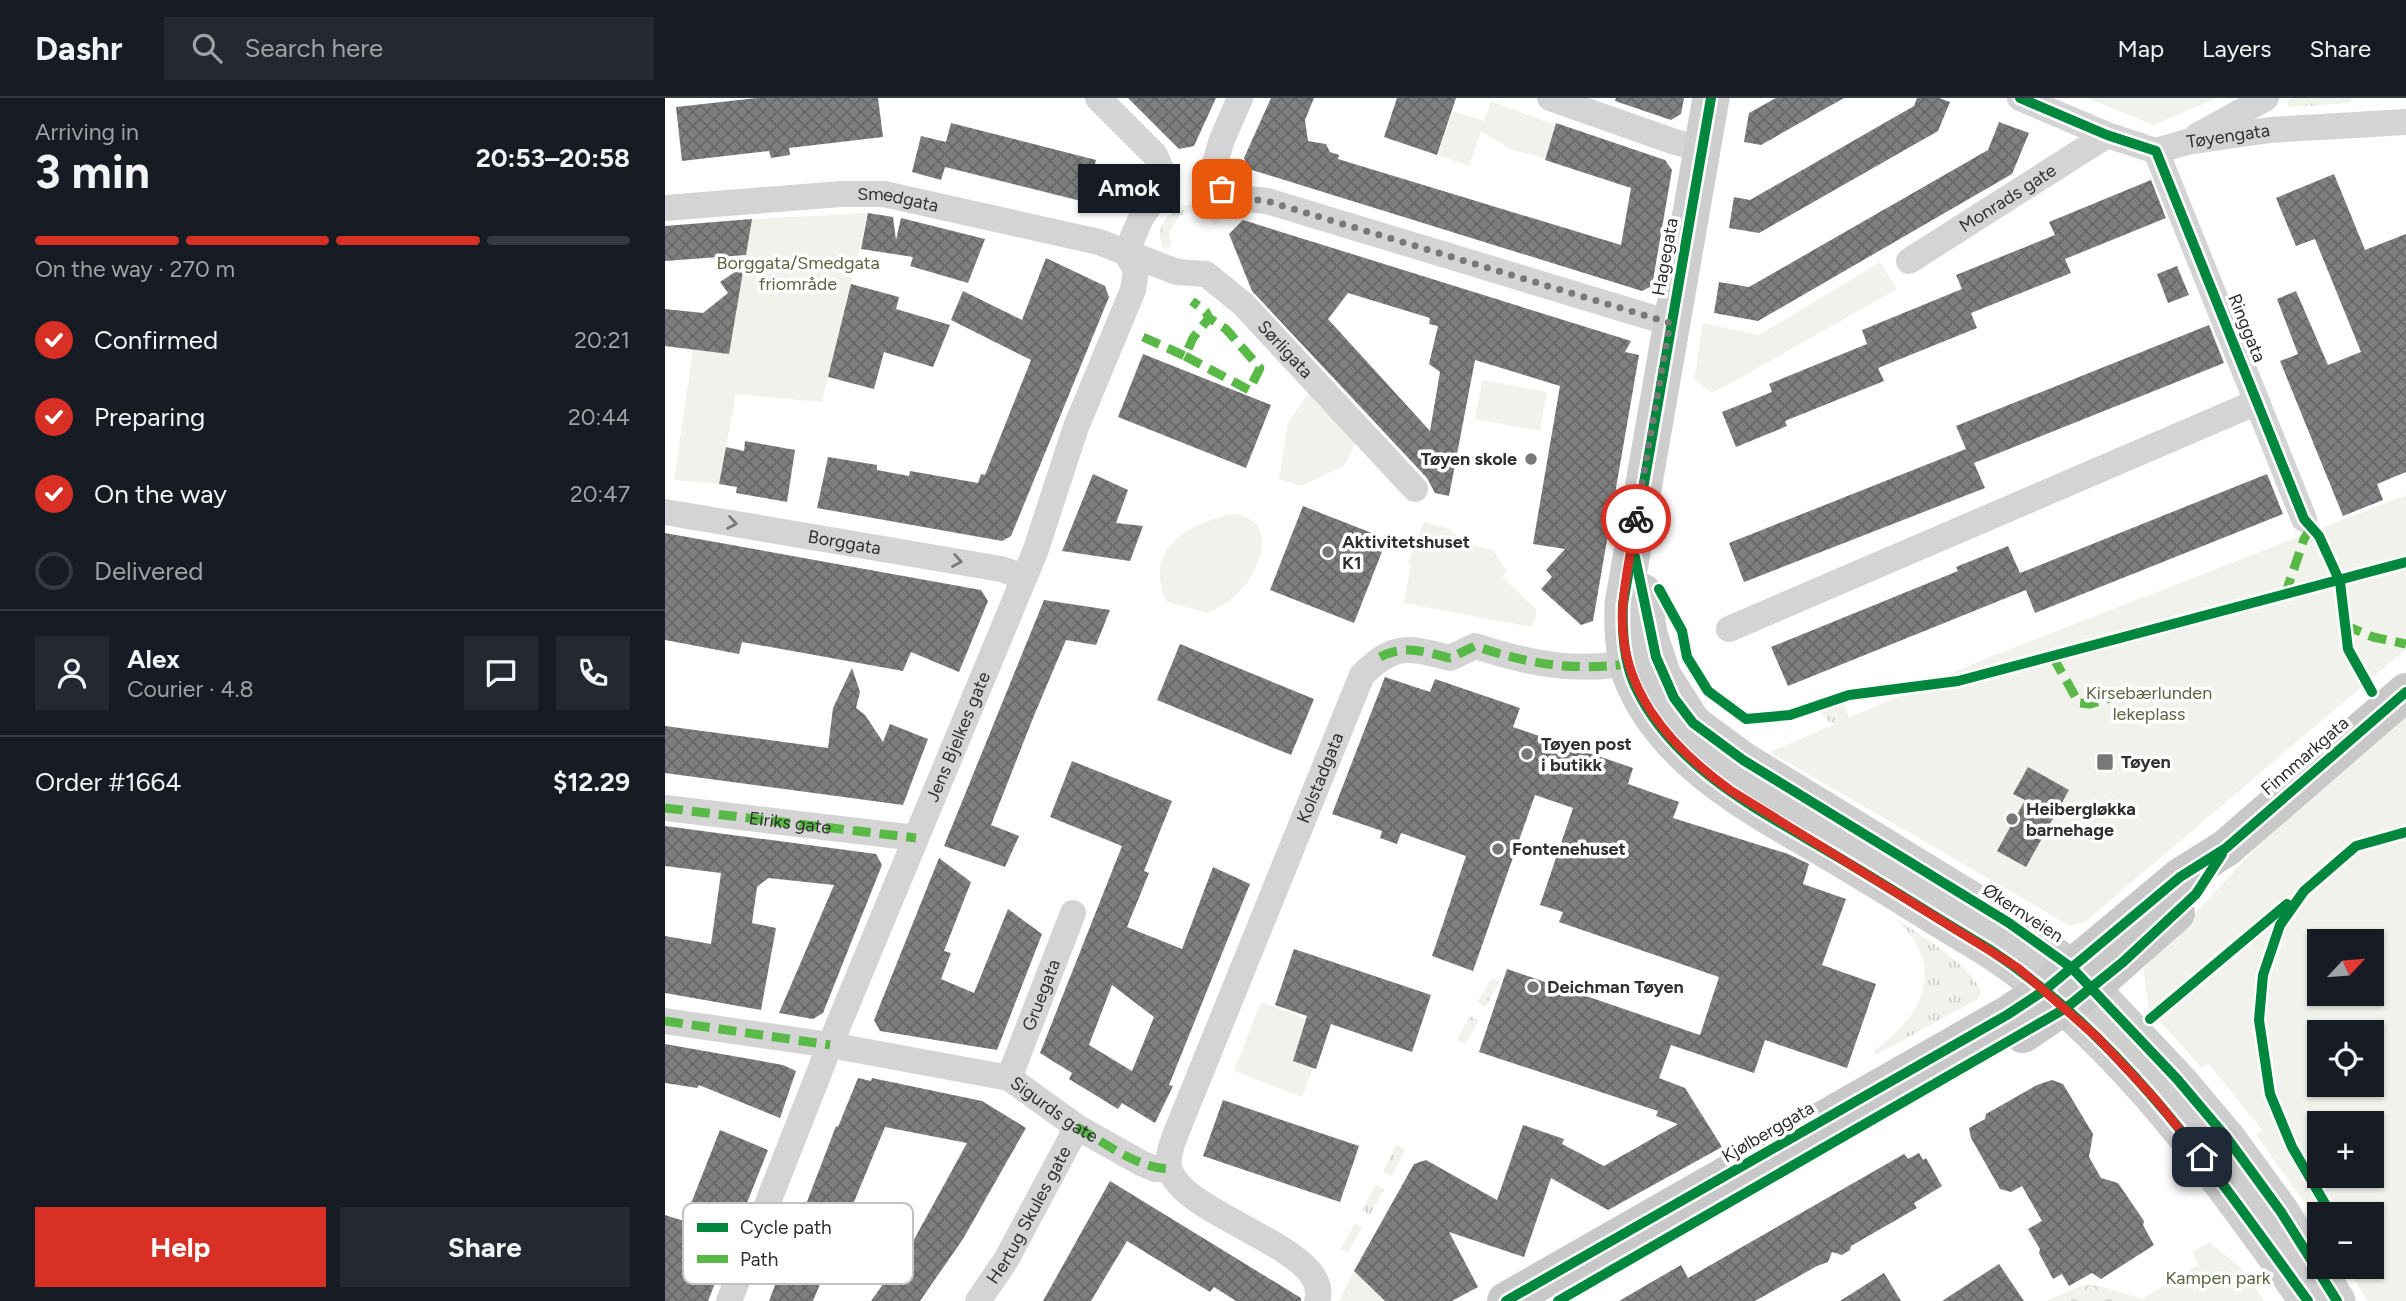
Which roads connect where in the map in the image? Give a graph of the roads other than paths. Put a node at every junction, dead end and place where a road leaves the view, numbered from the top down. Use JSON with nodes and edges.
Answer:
{"nodes":[{"id":1,"x":1098,"y":98,"type":"edge"},
{"id":2,"x":1240,"y":98,"type":"edge"},
{"id":3,"x":1550,"y":98,"type":"edge"},
{"id":4,"x":1711,"y":98,"type":"edge"},
{"id":5,"x":2020,"y":98,"type":"edge"},
{"id":6,"x":2266,"y":98,"type":"edge"},
{"id":7,"x":2406,"y":122,"type":"edge"},
{"id":8,"x":2107,"y":135,"type":"junction"},
{"id":9,"x":2187,"y":142,"type":"junction"},
{"id":10,"x":1702,"y":149,"type":"junction"},
{"id":11,"x":2155,"y":151,"type":"junction"},
{"id":12,"x":665,"y":208,"type":"edge"},
{"id":13,"x":1126,"y":253,"type":"junction"},
{"id":14,"x":1909,"y":261,"type":"dead end"},
{"id":15,"x":1670,"y":323,"type":"junction"},
{"id":16,"x":2257,"y":402,"type":"junction"},
{"id":17,"x":1415,"y":489,"type":"dead end"},
{"id":18,"x":665,"y":512,"type":"edge"},
{"id":19,"x":2304,"y":519,"type":"dead end"},
{"id":20,"x":1023,"y":577,"type":"junction"},
{"id":21,"x":1729,"y":629,"type":"dead end"},
{"id":22,"x":1642,"y":660,"type":"junction"},
{"id":23,"x":2406,"y":692,"type":"edge"},
{"id":24,"x":665,"y":808,"type":"edge"},
{"id":25,"x":916,"y":838,"type":"junction"},
{"id":26,"x":1073,"y":913,"type":"dead end"},
{"id":27,"x":2069,"y":988,"type":"junction"},
{"id":28,"x":665,"y":1021,"type":"edge"},
{"id":29,"x":830,"y":1045,"type":"junction"},
{"id":30,"x":1009,"y":1078,"type":"junction"},
{"id":31,"x":1077,"y":1127,"type":"junction"},
{"id":32,"x":1169,"y":1170,"type":"junction"},
{"id":33,"x":768,"y":1203,"type":"edge"},
{"id":34,"x":736,"y":1284,"type":"edge"},
{"id":35,"x":1318,"y":1292,"type":"edge"},
{"id":36,"x":729,"y":1301,"type":"edge"},
{"id":37,"x":978,"y":1301,"type":"edge"},
{"id":38,"x":1506,"y":1301,"type":"edge"},
{"id":39,"x":1558,"y":1301,"type":"edge"},
{"id":40,"x":2308,"y":1301,"type":"edge"},
{"id":41,"x":2337,"y":1301,"type":"edge"}],
"edges":[{"from":1,"to":13,"type":"street"},
{"from":2,"to":15,"type":"street"},
{"from":3,"to":10,"type":"street"},
{"from":4,"to":10,"type":"main road","name":"Hagegata"},
{"from":5,"to":8,"type":"street"},
{"from":6,"to":9,"type":"street"},
{"from":7,"to":9,"type":"street","name":"Tøyengata"},
{"from":8,"to":11,"type":"street"},
{"from":8,"to":14,"type":"street","name":"Monrads gate"},
{"from":9,"to":11,"type":"street","name":"Tøyengata"},
{"from":10,"to":15,"type":"main road","name":"Hagegata"},
{"from":11,"to":16,"type":"street","name":"Ringgata"},
{"from":12,"to":13,"type":"street","name":"Smedgata"},
{"from":13,"to":17,"type":"street","name":"Sørligata"},
{"from":13,"to":20,"type":"street","name":"Jens Bjelkes gate"},
{"from":15,"to":22,"type":"main road","name":"Hagegata"},
{"from":16,"to":19,"type":"street","name":"Ringgata"},
{"from":16,"to":21,"type":"street"},
{"from":18,"to":20,"type":"street","name":"Borggata","one_way":true},
{"from":20,"to":25,"type":"street","name":"Jens Bjelkes gate"},
{"from":22,"to":27,"type":"main road","name":"Økernveien"},
{"from":22,"to":32,"type":"street","name":"Kolstadgata"},
{"from":23,"to":27,"type":"main road","name":"Finnmarkgata"},
{"from":24,"to":25,"type":"street","name":"Eiriks gate"},
{"from":25,"to":29,"type":"street","name":"Jens Bjelkes gate"},
{"from":26,"to":30,"type":"street","name":"Gruegata"},
{"from":27,"to":38,"type":"main road","name":"Kjølberggata"},
{"from":27,"to":39,"type":"main road"},
{"from":27,"to":40,"type":"main road","name":"Økernveien"},
{"from":27,"to":41,"type":"main road","name":"Økernveien"},
{"from":28,"to":29,"type":"street","name":"Sigurds gate"},
{"from":29,"to":30,"type":"street","name":"Sigurds gate"},
{"from":29,"to":33,"type":"street","name":"Jens Bjelkes gate"},
{"from":30,"to":31,"type":"street","name":"Sigurds gate"},
{"from":31,"to":32,"type":"street","name":"Sigurds gate"},
{"from":31,"to":37,"type":"street","name":"Hertug Skules gate"},
{"from":32,"to":35,"type":"street"},
{"from":34,"to":36,"type":"street","name":"Jens Bjelkes gate"}]}
